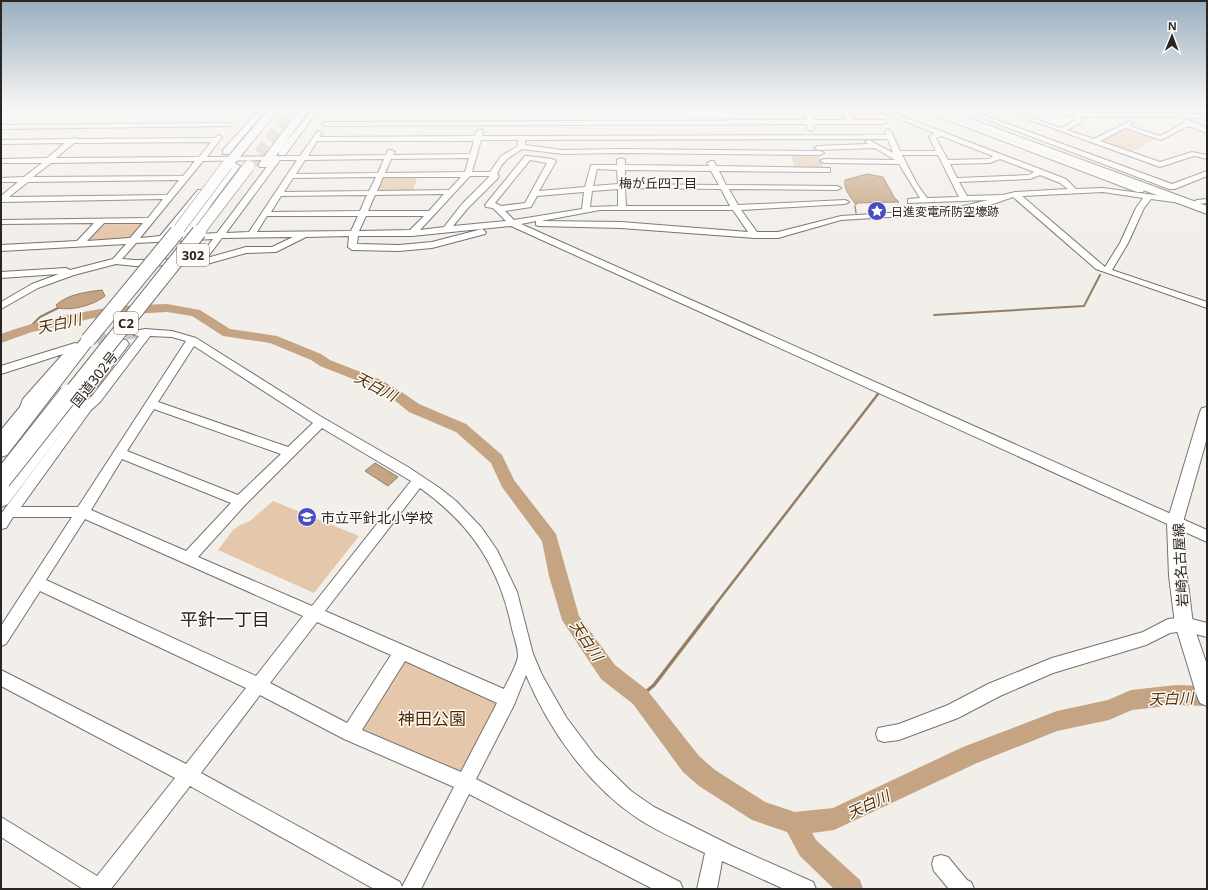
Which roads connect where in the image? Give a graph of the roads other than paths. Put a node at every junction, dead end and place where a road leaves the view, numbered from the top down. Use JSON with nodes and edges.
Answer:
{"nodes":[{"id":1,"x":819,"y":150,"type":"edge"},
{"id":2,"x":61,"y":151,"type":"edge"},
{"id":3,"x":207,"y":151,"type":"edge"},
{"id":4,"x":252,"y":151,"type":"edge"},
{"id":5,"x":254,"y":151,"type":"tunnel mouth"},
{"id":6,"x":262,"y":151,"type":"tunnel mouth"},
{"id":7,"x":262,"y":151,"type":"edge"},
{"id":8,"x":308,"y":151,"type":"edge"},
{"id":9,"x":391,"y":151,"type":"edge"},
{"id":10,"x":475,"y":151,"type":"edge"},
{"id":11,"x":514,"y":151,"type":"edge"},
{"id":12,"x":551,"y":151,"type":"edge"},
{"id":13,"x":620,"y":151,"type":"junction"},
{"id":14,"x":811,"y":151,"type":"edge"},
{"id":15,"x":885,"y":151,"type":"edge"},
{"id":16,"x":896,"y":151,"type":"edge"},
{"id":17,"x":986,"y":151,"type":"edge"},
{"id":18,"x":1048,"y":151,"type":"edge"},
{"id":19,"x":1055,"y":151,"type":"edge"},
{"id":20,"x":1056,"y":151,"type":"edge"},
{"id":21,"x":1065,"y":151,"type":"edge"},
{"id":22,"x":1117,"y":151,"type":"edge"},
{"id":23,"x":705,"y":152,"type":"junction"},
{"id":24,"x":788,"y":152,"type":"junction"},
{"id":25,"x":941,"y":153,"type":"joint"},
{"id":26,"x":1127,"y":154,"type":"junction"},
{"id":27,"x":474,"y":156,"type":"junction"},
{"id":28,"x":1000,"y":156,"type":"junction"},
{"id":29,"x":388,"y":157,"type":"junction"},
{"id":30,"x":1207,"y":157,"type":"edge"},
{"id":31,"x":303,"y":158,"type":"junction"},
{"id":32,"x":899,"y":158,"type":"junction"},
{"id":33,"x":1076,"y":158,"type":"junction"},
{"id":34,"x":200,"y":159,"type":"junction"},
{"id":35,"x":1,"y":160,"type":"edge"},
{"id":36,"x":49,"y":160,"type":"junction"},
{"id":37,"x":249,"y":161,"type":"junction"},
{"id":38,"x":824,"y":161,"type":"junction"},
{"id":39,"x":946,"y":162,"type":"junction"},
{"id":40,"x":1108,"y":164,"type":"junction"},
{"id":41,"x":621,"y":168,"type":"junction"},
{"id":42,"x":714,"y":168,"type":"junction"},
{"id":43,"x":795,"y":169,"type":"junction"},
{"id":44,"x":1040,"y":172,"type":"junction"},
{"id":45,"x":1207,"y":173,"type":"edge"},
{"id":46,"x":468,"y":174,"type":"junction"},
{"id":47,"x":493,"y":174,"type":"junction"},
{"id":48,"x":381,"y":175,"type":"junction"},
{"id":49,"x":291,"y":176,"type":"junction"},
{"id":50,"x":185,"y":178,"type":"junction"},
{"id":51,"x":832,"y":179,"type":"junction"},
{"id":52,"x":1,"y":180,"type":"edge"},
{"id":53,"x":25,"y":180,"type":"junction"},
{"id":54,"x":955,"y":180,"type":"junction"},
{"id":55,"x":417,"y":183,"type":"junction"},
{"id":56,"x":621,"y":186,"type":"junction"},
{"id":57,"x":724,"y":186,"type":"junction"},
{"id":58,"x":588,"y":189,"type":"junction"},
{"id":59,"x":1074,"y":191,"type":"junction"},
{"id":60,"x":452,"y":192,"type":"junction"},
{"id":61,"x":372,"y":193,"type":"junction"},
{"id":62,"x":278,"y":194,"type":"junction"},
{"id":63,"x":535,"y":194,"type":"junction"},
{"id":64,"x":1015,"y":194,"type":"junction"},
{"id":65,"x":1144,"y":196,"type":"junction"},
{"id":66,"x":169,"y":197,"type":"junction"},
{"id":67,"x":1004,"y":197,"type":"junction"},
{"id":68,"x":964,"y":198,"type":"junction"},
{"id":69,"x":1,"y":200,"type":"edge"},
{"id":70,"x":925,"y":200,"type":"junction"},
{"id":71,"x":911,"y":201,"type":"dead end"},
{"id":72,"x":1181,"y":201,"type":"junction"},
{"id":73,"x":845,"y":202,"type":"junction"},
{"id":74,"x":1204,"y":202,"type":"edge"},
{"id":75,"x":622,"y":207,"type":"junction"},
{"id":76,"x":635,"y":207,"type":"junction"},
{"id":77,"x":735,"y":208,"type":"junction"},
{"id":78,"x":499,"y":209,"type":"junction"},
{"id":79,"x":586,"y":209,"type":"junction"},
{"id":80,"x":1207,"y":210,"type":"edge"},
{"id":81,"x":363,"y":213,"type":"junction"},
{"id":82,"x":432,"y":213,"type":"junction"},
{"id":83,"x":265,"y":214,"type":"junction"},
{"id":84,"x":853,"y":216,"type":"junction"},
{"id":85,"x":102,"y":220,"type":"junction"},
{"id":86,"x":150,"y":220,"type":"junction"},
{"id":87,"x":1,"y":222,"type":"edge"},
{"id":88,"x":515,"y":223,"type":"junction"},
{"id":89,"x":491,"y":225,"type":"junction"},
{"id":90,"x":636,"y":226,"type":"junction"},
{"id":91,"x":446,"y":230,"type":"junction"},
{"id":92,"x":195,"y":231,"type":"junction"},
{"id":93,"x":354,"y":233,"type":"junction"},
{"id":94,"x":412,"y":233,"type":"junction"},
{"id":95,"x":307,"y":234,"type":"junction"},
{"id":96,"x":251,"y":235,"type":"junction"},
{"id":97,"x":755,"y":235,"type":"junction"},
{"id":98,"x":218,"y":236,"type":"junction"},
{"id":99,"x":162,"y":240,"type":"junction"},
{"id":100,"x":134,"y":241,"type":"junction"},
{"id":101,"x":80,"y":243,"type":"junction"},
{"id":102,"x":1,"y":248,"type":"edge"},
{"id":103,"x":116,"y":261,"type":"junction"},
{"id":104,"x":200,"y":261,"type":"junction"},
{"id":105,"x":144,"y":263,"type":"junction"},
{"id":106,"x":81,"y":270,"type":"junction"},
{"id":107,"x":1107,"y":271,"type":"junction"},
{"id":108,"x":1,"y":275,"type":"edge"},
{"id":109,"x":4,"y":303,"type":"edge"},
{"id":110,"x":1207,"y":305,"type":"edge"},
{"id":111,"x":192,"y":340,"type":"junction"},
{"id":112,"x":82,"y":343,"type":"junction"},
{"id":113,"x":1,"y":370,"type":"edge"},
{"id":114,"x":152,"y":404,"type":"junction"},
{"id":115,"x":1207,"y":412,"type":"edge"},
{"id":116,"x":321,"y":422,"type":"junction"},
{"id":117,"x":1,"y":438,"type":"edge"},
{"id":118,"x":1,"y":450,"type":"edge"},
{"id":119,"x":290,"y":452,"type":"junction"},
{"id":120,"x":120,"y":453,"type":"junction"},
{"id":121,"x":1,"y":463,"type":"edge"},
{"id":122,"x":1,"y":480,"type":"edge"},
{"id":123,"x":419,"y":480,"type":"junction"},
{"id":124,"x":240,"y":501,"type":"junction"},
{"id":125,"x":5,"y":506,"type":"edge"},
{"id":126,"x":82,"y":512,"type":"junction"},
{"id":127,"x":1175,"y":522,"type":"junction"},
{"id":128,"x":1,"y":524,"type":"edge"},
{"id":129,"x":1207,"y":536,"type":"edge"},
{"id":130,"x":188,"y":558,"type":"junction"},
{"id":131,"x":38,"y":583,"type":"junction"},
{"id":132,"x":315,"y":614,"type":"junction"},
{"id":133,"x":1184,"y":624,"type":"junction"},
{"id":134,"x":1207,"y":630,"type":"edge"},
{"id":135,"x":1,"y":639,"type":"edge"},
{"id":136,"x":402,"y":652,"type":"junction"},
{"id":137,"x":526,"y":657,"type":"junction"},
{"id":138,"x":1,"y":678,"type":"edge"},
{"id":139,"x":259,"y":686,"type":"junction"},
{"id":140,"x":1207,"y":696,"type":"edge"},
{"id":141,"x":508,"y":699,"type":"junction"},
{"id":142,"x":350,"y":733,"type":"junction"},
{"id":143,"x":884,"y":734,"type":"dead end"},
{"id":144,"x":188,"y":775,"type":"junction"},
{"id":145,"x":465,"y":783,"type":"junction"},
{"id":146,"x":1,"y":826,"type":"edge"},
{"id":147,"x":715,"y":850,"type":"junction"},
{"id":148,"x":941,"y":864,"type":"dead end"},
{"id":149,"x":100,"y":889,"type":"edge"},
{"id":150,"x":394,"y":889,"type":"edge"},
{"id":151,"x":411,"y":889,"type":"edge"},
{"id":152,"x":673,"y":889,"type":"edge"},
{"id":153,"x":707,"y":889,"type":"edge"},
{"id":154,"x":806,"y":889,"type":"edge"},
{"id":155,"x":964,"y":889,"type":"edge"}],
"edges":[{"from":1,"to":38,"type":"street"},
{"from":2,"to":36,"type":"street"},
{"from":3,"to":34,"type":"street"},
{"from":4,"to":37,"type":"street"},
{"from":5,"to":37,"type":"highway","name":"国道302号","number":"302"},
{"from":6,"to":37,"type":"highway","name":"国道302号","number":"302"},
{"from":7,"to":37,"type":"street"},
{"from":8,"to":31,"type":"street"},
{"from":9,"to":29,"type":"street"},
{"from":10,"to":27,"type":"street"},
{"from":11,"to":47,"type":"street"},
{"from":12,"to":13,"type":"street"},
{"from":13,"to":23,"type":"street"},
{"from":13,"to":41,"type":"street"},
{"from":14,"to":24,"type":"street"},
{"from":15,"to":32,"type":"street"},
{"from":16,"to":32,"type":"street"},
{"from":17,"to":28,"type":"street"},
{"from":18,"to":33,"type":"street"},
{"from":19,"to":33,"type":"highway"},
{"from":20,"to":33,"type":"highway"},
{"from":21,"to":33,"type":"street"},
{"from":22,"to":26,"type":"street"},
{"from":23,"to":24,"type":"street"},
{"from":23,"to":42,"type":"street"},
{"from":24,"to":43,"type":"street"},
{"from":25,"to":32,"type":"street"},
{"from":25,"to":39,"type":"street"},
{"from":26,"to":30,"type":"street"},
{"from":26,"to":40,"type":"street"},
{"from":27,"to":29,"type":"street"},
{"from":27,"to":46,"type":"street"},
{"from":28,"to":39,"type":"street"},
{"from":28,"to":44,"type":"street"},
{"from":29,"to":31,"type":"street"},
{"from":29,"to":48,"type":"street"},
{"from":31,"to":37,"type":"street"},
{"from":31,"to":49,"type":"street"},
{"from":32,"to":38,"type":"street"},
{"from":32,"to":70,"type":"street"},
{"from":33,"to":40,"type":"street"},
{"from":33,"to":65,"type":"street"},
{"from":33,"to":72,"type":"highway"},
{"from":33,"to":74,"type":"highway"},
{"from":34,"to":36,"type":"street"},
{"from":34,"to":37,"type":"street"},
{"from":34,"to":50,"type":"street"},
{"from":35,"to":36,"type":"street"},
{"from":36,"to":53,"type":"street"},
{"from":37,"to":92,"type":"highway","number":"C2","bridge":true},
{"from":37,"to":98,"type":"street"},
{"from":37,"to":99,"type":"street"},
{"from":37,"to":112,"type":"highway","name":"国道302号","number":"302","bridge":true},
{"from":37,"to":125,"type":"highway","name":"国道302号","number":"302"},
{"from":38,"to":51,"type":"street"},
{"from":39,"to":54,"type":"street"},
{"from":40,"to":45,"type":"street"},
{"from":41,"to":42,"type":"street"},
{"from":41,"to":56,"type":"street"},
{"from":41,"to":58,"type":"street"},
{"from":42,"to":43,"type":"street"},
{"from":42,"to":57,"type":"street"},
{"from":43,"to":51,"type":"street"},
{"from":44,"to":54,"type":"street"},
{"from":44,"to":59,"type":"street"},
{"from":46,"to":47,"type":"street"},
{"from":46,"to":55,"type":"street"},
{"from":46,"to":60,"type":"street"},
{"from":47,"to":91,"type":"street"},
{"from":48,"to":49,"type":"street"},
{"from":48,"to":55,"type":"street"},
{"from":48,"to":61,"type":"street"},
{"from":49,"to":62,"type":"street"},
{"from":50,"to":53,"type":"street"},
{"from":50,"to":66,"type":"street"},
{"from":51,"to":57,"type":"street"},
{"from":51,"to":73,"type":"street"},
{"from":52,"to":53,"type":"street"},
{"from":53,"to":69,"type":"street"},
{"from":54,"to":68,"type":"street"},
{"from":55,"to":60,"type":"street"},
{"from":55,"to":61,"type":"street"},
{"from":56,"to":57,"type":"street"},
{"from":56,"to":58,"type":"street"},
{"from":56,"to":75,"type":"street"},
{"from":57,"to":77,"type":"street"},
{"from":58,"to":63,"type":"street"},
{"from":58,"to":79,"type":"street"},
{"from":59,"to":64,"type":"street"},
{"from":59,"to":65,"type":"street"},
{"from":60,"to":82,"type":"street"},
{"from":61,"to":62,"type":"street"},
{"from":61,"to":81,"type":"street"},
{"from":62,"to":83,"type":"street"},
{"from":63,"to":78,"type":"street"},
{"from":63,"to":78,"type":"street"},
{"from":64,"to":67,"type":"street"},
{"from":64,"to":107,"type":"street"},
{"from":65,"to":72,"type":"street"},
{"from":65,"to":107,"type":"street"},
{"from":66,"to":69,"type":"street"},
{"from":66,"to":86,"type":"street"},
{"from":67,"to":68,"type":"street"},
{"from":67,"to":84,"type":"street"},
{"from":68,"to":70,"type":"street"},
{"from":70,"to":71,"type":"street"},
{"from":72,"to":80,"type":"highway"},
{"from":73,"to":77,"type":"street"},
{"from":73,"to":84,"type":"street"},
{"from":75,"to":76,"type":"street"},
{"from":75,"to":79,"type":"street"},
{"from":76,"to":77,"type":"street"},
{"from":76,"to":90,"type":"street"},
{"from":77,"to":97,"type":"street"},
{"from":78,"to":88,"type":"street"},
{"from":79,"to":88,"type":"street"},
{"from":81,"to":82,"type":"street"},
{"from":81,"to":83,"type":"street"},
{"from":81,"to":93,"type":"street"},
{"from":82,"to":94,"type":"street"},
{"from":83,"to":96,"type":"street"},
{"from":84,"to":97,"type":"street"},
{"from":85,"to":86,"type":"street"},
{"from":85,"to":87,"type":"street"},
{"from":85,"to":101,"type":"street"},
{"from":86,"to":100,"type":"street"},
{"from":88,"to":89,"type":"street"},
{"from":88,"to":90,"type":"street"},
{"from":88,"to":127,"type":"street"},
{"from":89,"to":91,"type":"street"},
{"from":89,"to":93,"type":"street"},
{"from":90,"to":97,"type":"street"},
{"from":91,"to":94,"type":"street"},
{"from":92,"to":121,"type":"highway","number":"C2"},
{"from":92,"to":122,"type":"highway","number":"C2","bridge":true},
{"from":93,"to":94,"type":"street"},
{"from":93,"to":95,"type":"street"},
{"from":95,"to":96,"type":"street"},
{"from":95,"to":104,"type":"street"},
{"from":96,"to":98,"type":"street"},
{"from":98,"to":99,"type":"street"},
{"from":98,"to":104,"type":"street"},
{"from":99,"to":100,"type":"street"},
{"from":99,"to":105,"type":"street"},
{"from":100,"to":101,"type":"street"},
{"from":100,"to":103,"type":"street"},
{"from":101,"to":102,"type":"street"},
{"from":103,"to":105,"type":"street"},
{"from":103,"to":106,"type":"street"},
{"from":104,"to":105,"type":"street"},
{"from":106,"to":108,"type":"street"},
{"from":106,"to":109,"type":"street"},
{"from":107,"to":110,"type":"street"},
{"from":111,"to":114,"type":"street"},
{"from":111,"to":116,"type":"street"},
{"from":111,"to":125,"type":"street"},
{"from":112,"to":113,"type":"street"},
{"from":112,"to":117,"type":"street"},
{"from":112,"to":118,"type":"highway","name":"国道302号","number":"302"},
{"from":114,"to":119,"type":"street"},
{"from":114,"to":120,"type":"street"},
{"from":115,"to":127,"type":"main road","name":"岩崎名古屋線"},
{"from":116,"to":119,"type":"street"},
{"from":116,"to":123,"type":"street"},
{"from":119,"to":124,"type":"street"},
{"from":120,"to":124,"type":"street"},
{"from":120,"to":126,"type":"street"},
{"from":123,"to":132,"type":"street"},
{"from":123,"to":137,"type":"street"},
{"from":124,"to":130,"type":"street"},
{"from":125,"to":126,"type":"street"},
{"from":125,"to":128,"type":"street"},
{"from":126,"to":130,"type":"street"},
{"from":126,"to":131,"type":"street"},
{"from":127,"to":129,"type":"street"},
{"from":127,"to":133,"type":"main road","name":"岩崎名古屋線"},
{"from":130,"to":132,"type":"street"},
{"from":131,"to":135,"type":"street"},
{"from":131,"to":139,"type":"street"},
{"from":132,"to":136,"type":"street"},
{"from":132,"to":139,"type":"street"},
{"from":133,"to":134,"type":"street"},
{"from":133,"to":140,"type":"main road","name":"岩崎名古屋線"},
{"from":133,"to":143,"type":"street"},
{"from":136,"to":141,"type":"street"},
{"from":136,"to":142,"type":"street"},
{"from":137,"to":141,"type":"street"},
{"from":137,"to":147,"type":"street"},
{"from":138,"to":144,"type":"street"},
{"from":139,"to":142,"type":"street"},
{"from":139,"to":144,"type":"street"},
{"from":141,"to":145,"type":"street"},
{"from":142,"to":145,"type":"street"},
{"from":144,"to":149,"type":"street"},
{"from":144,"to":150,"type":"street"},
{"from":145,"to":151,"type":"street"},
{"from":145,"to":152,"type":"street"},
{"from":146,"to":149,"type":"street"},
{"from":147,"to":153,"type":"street"},
{"from":147,"to":154,"type":"street"},
{"from":148,"to":155,"type":"street"}]}
